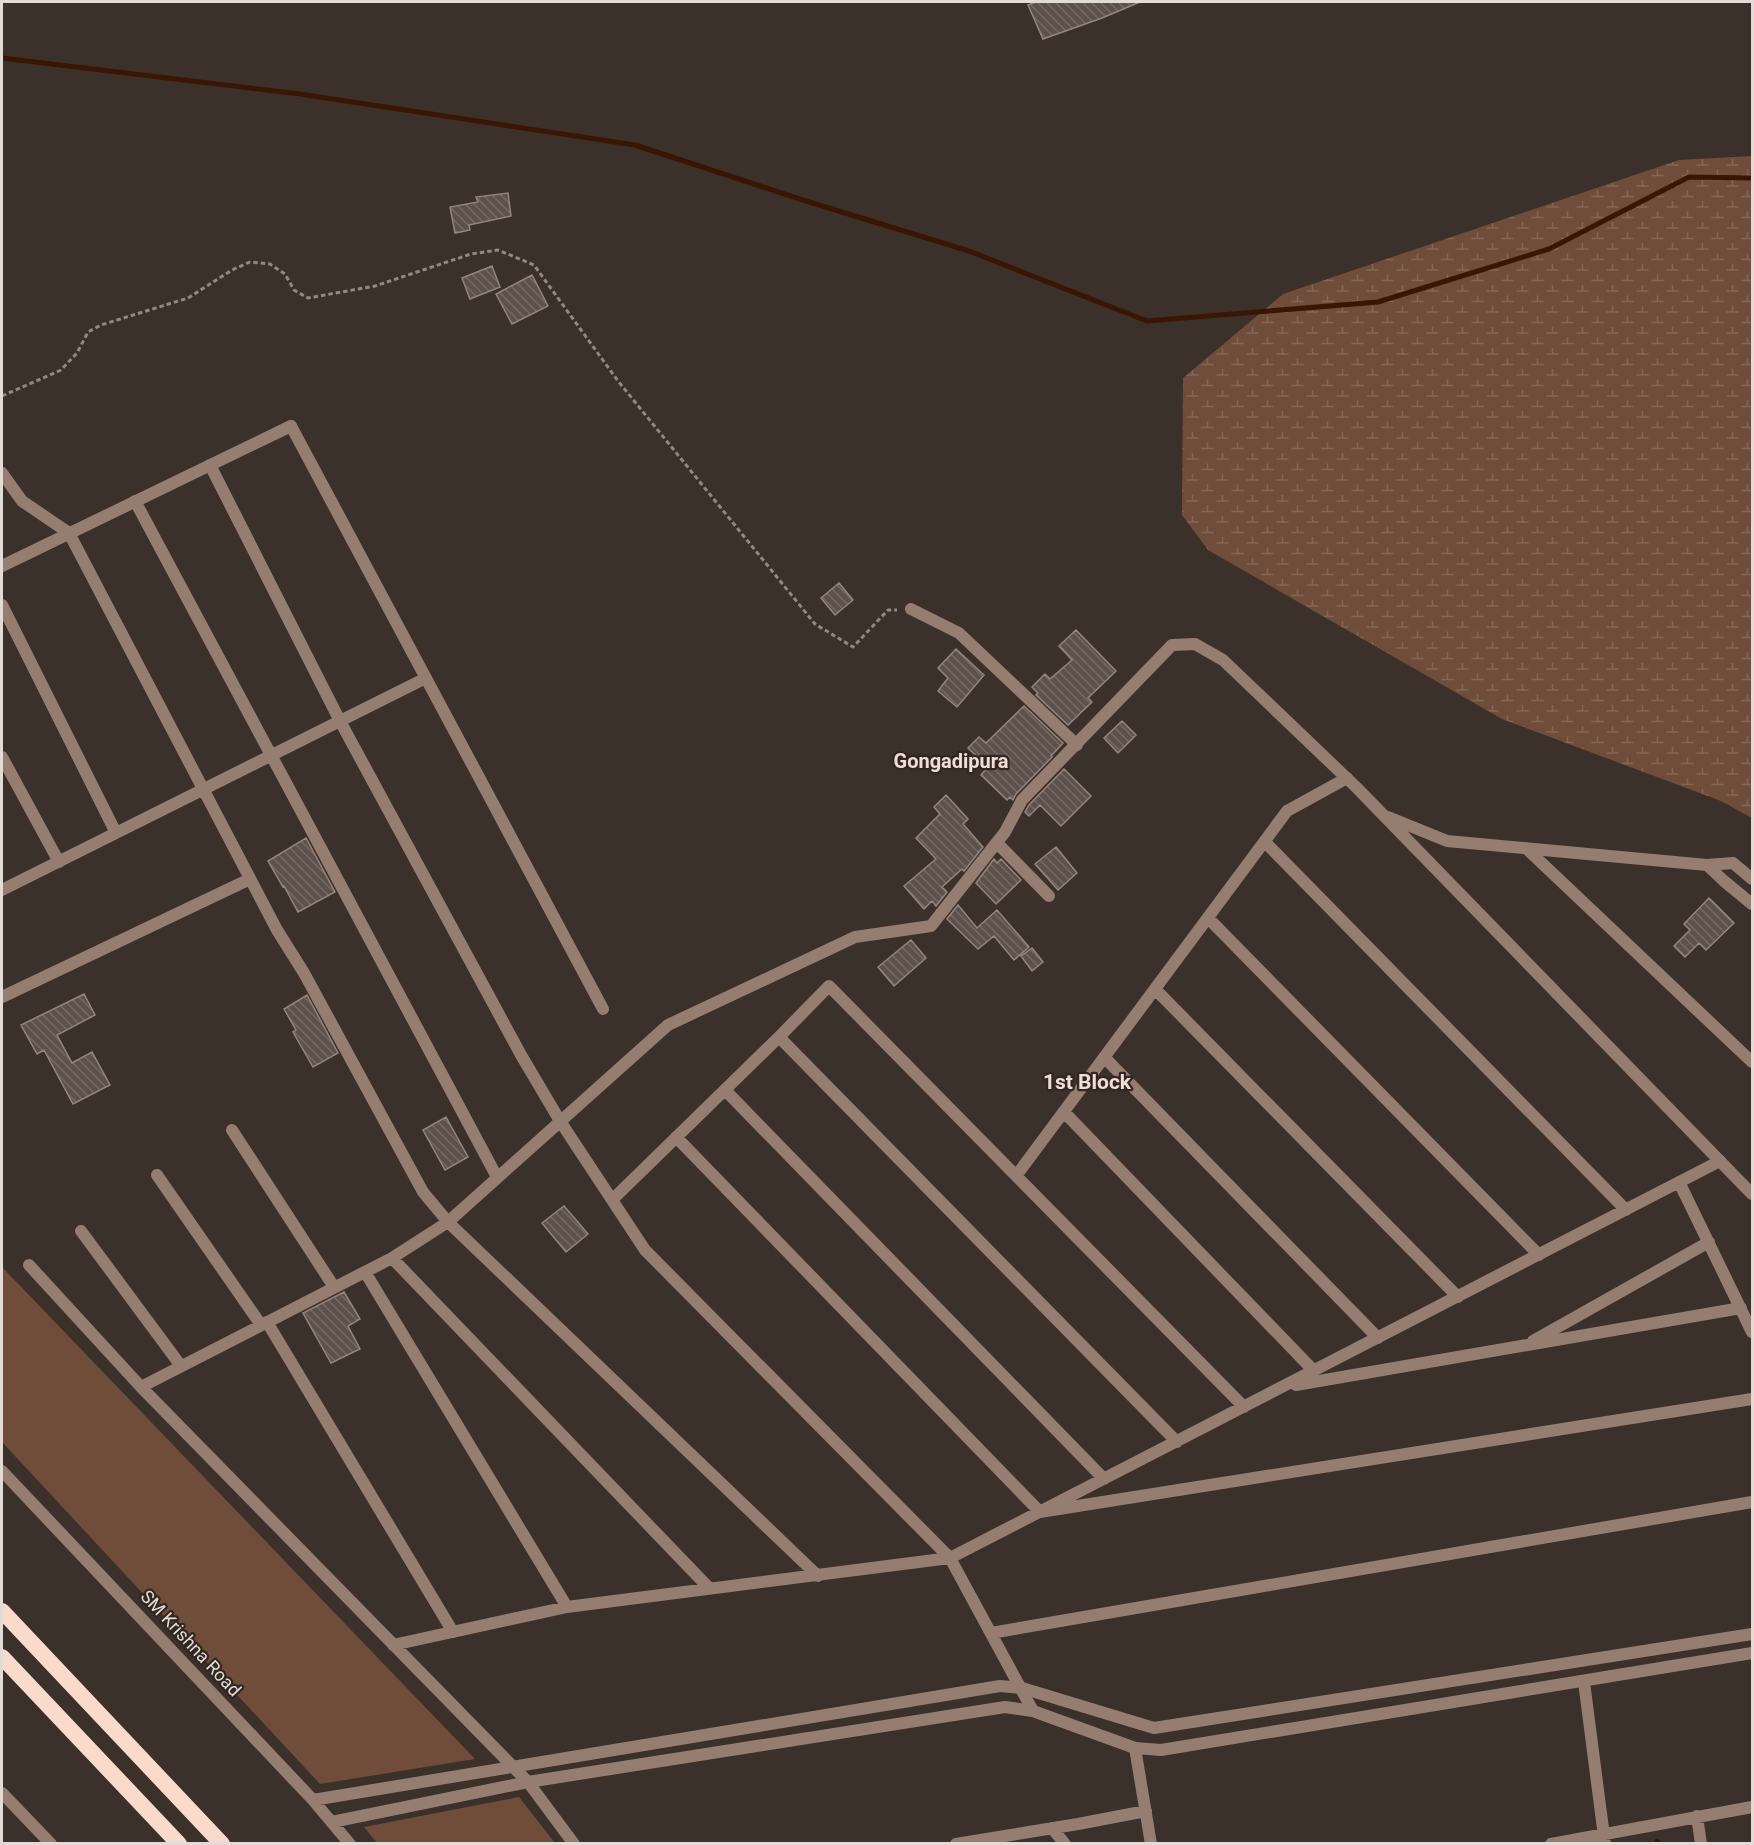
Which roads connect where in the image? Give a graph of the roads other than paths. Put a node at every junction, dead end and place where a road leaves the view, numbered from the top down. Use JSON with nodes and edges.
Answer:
{"nodes":[{"id":1,"x":210,"y":465,"type":"junction"},
{"id":2,"x":2,"y":473,"type":"edge"},
{"id":3,"x":135,"y":501,"type":"junction"},
{"id":4,"x":69,"y":533,"type":"junction"},
{"id":5,"x":2,"y":566,"type":"edge"},
{"id":6,"x":2,"y":605,"type":"edge"},
{"id":7,"x":911,"y":609,"type":"road end"},
{"id":8,"x":426,"y":678,"type":"junction"},
{"id":9,"x":340,"y":721,"type":"junction"},
{"id":10,"x":1077,"y":744,"type":"junction"},
{"id":11,"x":271,"y":755,"type":"junction"},
{"id":12,"x":2,"y":757,"type":"edge"},
{"id":13,"x":1347,"y":778,"type":"junction"},
{"id":14,"x":203,"y":789,"type":"junction"},
{"id":15,"x":1384,"y":816,"type":"junction"},
{"id":16,"x":116,"y":833,"type":"junction"},
{"id":17,"x":1265,"y":842,"type":"junction"},
{"id":18,"x":997,"y":843,"type":"junction"},
{"id":19,"x":1527,"y":849,"type":"junction"},
{"id":20,"x":59,"y":862,"type":"junction"},
{"id":21,"x":1707,"y":866,"type":"junction"},
{"id":22,"x":250,"y":879,"type":"junction"},
{"id":23,"x":1752,"y":879,"type":"edge"},
{"id":24,"x":2,"y":890,"type":"edge"},
{"id":25,"x":1049,"y":896,"type":"dead end"},
{"id":26,"x":1752,"y":904,"type":"edge"},
{"id":27,"x":1208,"y":918,"type":"junction"},
{"id":28,"x":1155,"y":989,"type":"junction"},
{"id":29,"x":2,"y":997,"type":"edge"},
{"id":30,"x":603,"y":1009,"type":"dead end"},
{"id":31,"x":779,"y":1037,"type":"junction"},
{"id":32,"x":1104,"y":1057,"type":"junction"},
{"id":33,"x":1752,"y":1062,"type":"edge"},
{"id":34,"x":725,"y":1090,"type":"junction"},
{"id":35,"x":1064,"y":1112,"type":"junction"},
{"id":36,"x":560,"y":1121,"type":"junction"},
{"id":37,"x":232,"y":1130,"type":"dead end"},
{"id":38,"x":676,"y":1137,"type":"junction"},
{"id":39,"x":1720,"y":1161,"type":"junction"},
{"id":40,"x":157,"y":1175,"type":"dead end"},
{"id":41,"x":1016,"y":1176,"type":"junction"},
{"id":42,"x":497,"y":1177,"type":"junction"},
{"id":43,"x":1679,"y":1182,"type":"junction"},
{"id":44,"x":1752,"y":1194,"type":"edge"},
{"id":45,"x":613,"y":1199,"type":"junction"},
{"id":46,"x":1626,"y":1210,"type":"junction"},
{"id":47,"x":448,"y":1222,"type":"junction"},
{"id":48,"x":81,"y":1231,"type":"dead end"},
{"id":49,"x":1709,"y":1242,"type":"junction"},
{"id":50,"x":1539,"y":1255,"type":"junction"},
{"id":51,"x":392,"y":1258,"type":"junction"},
{"id":52,"x":29,"y":1265,"type":"dead end"},
{"id":53,"x":365,"y":1272,"type":"junction"},
{"id":54,"x":334,"y":1287,"type":"junction"},
{"id":55,"x":1458,"y":1297,"type":"junction"},
{"id":56,"x":1741,"y":1308,"type":"junction"},
{"id":57,"x":264,"y":1323,"type":"junction"},
{"id":58,"x":1752,"y":1332,"type":"edge"},
{"id":59,"x":1378,"y":1338,"type":"junction"},
{"id":60,"x":1524,"y":1346,"type":"junction"},
{"id":61,"x":181,"y":1366,"type":"junction"},
{"id":62,"x":1314,"y":1371,"type":"junction"},
{"id":63,"x":141,"y":1386,"type":"junction"},
{"id":64,"x":1283,"y":1387,"type":"junction"},
{"id":65,"x":1752,"y":1400,"type":"edge"},
{"id":66,"x":1244,"y":1407,"type":"junction"},
{"id":67,"x":1177,"y":1442,"type":"junction"},
{"id":68,"x":2,"y":1470,"type":"edge"},
{"id":69,"x":1104,"y":1479,"type":"junction"},
{"id":70,"x":1752,"y":1502,"type":"edge"},
{"id":71,"x":1040,"y":1512,"type":"junction"},
{"id":72,"x":950,"y":1558,"type":"junction"},
{"id":73,"x":818,"y":1576,"type":"junction"},
{"id":74,"x":709,"y":1588,"type":"junction"},
{"id":75,"x":567,"y":1607,"type":"junction"},
{"id":76,"x":2,"y":1611,"type":"edge"},
{"id":77,"x":453,"y":1632,"type":"junction"},
{"id":78,"x":991,"y":1633,"type":"junction"},
{"id":79,"x":1752,"y":1634,"type":"edge"},
{"id":80,"x":393,"y":1645,"type":"junction"},
{"id":81,"x":1752,"y":1653,"type":"edge"},
{"id":82,"x":2,"y":1657,"type":"edge"},
{"id":83,"x":1584,"y":1682,"type":"junction"},
{"id":84,"x":1022,"y":1688,"type":"junction"},
{"id":85,"x":1033,"y":1711,"type":"junction"},
{"id":86,"x":1135,"y":1748,"type":"junction"},
{"id":87,"x":512,"y":1766,"type":"junction"},
{"id":88,"x":528,"y":1782,"type":"junction"},
{"id":89,"x":2,"y":1793,"type":"edge"},
{"id":90,"x":313,"y":1800,"type":"junction"},
{"id":91,"x":1752,"y":1807,"type":"edge"},
{"id":92,"x":1146,"y":1811,"type":"junction"},
{"id":93,"x":1696,"y":1816,"type":"junction"},
{"id":94,"x":332,"y":1822,"type":"junction"},
{"id":95,"x":1052,"y":1828,"type":"junction"},
{"id":96,"x":1604,"y":1839,"type":"edge"},
{"id":97,"x":51,"y":1844,"type":"edge"},
{"id":98,"x":179,"y":1844,"type":"edge"},
{"id":99,"x":222,"y":1844,"type":"edge"},
{"id":100,"x":350,"y":1844,"type":"edge"},
{"id":101,"x":574,"y":1844,"type":"edge"},
{"id":102,"x":956,"y":1844,"type":"edge"},
{"id":103,"x":1065,"y":1844,"type":"edge"},
{"id":104,"x":1151,"y":1844,"type":"edge"},
{"id":105,"x":1551,"y":1844,"type":"edge"},
{"id":106,"x":1701,"y":1844,"type":"edge"}],
"edges":[{"from":1,"to":3,"type":"street"},
{"from":1,"to":8,"type":"street"},
{"from":1,"to":9,"type":"street"},
{"from":2,"to":4,"type":"street"},
{"from":3,"to":4,"type":"street"},
{"from":3,"to":11,"type":"street"},
{"from":4,"to":5,"type":"street"},
{"from":4,"to":14,"type":"street"},
{"from":6,"to":16,"type":"street"},
{"from":7,"to":10,"type":"street"},
{"from":8,"to":9,"type":"street"},
{"from":8,"to":30,"type":"street"},
{"from":9,"to":11,"type":"street"},
{"from":9,"to":36,"type":"street"},
{"from":10,"to":13,"type":"street"},
{"from":10,"to":18,"type":"street"},
{"from":11,"to":14,"type":"street"},
{"from":11,"to":42,"type":"street"},
{"from":12,"to":20,"type":"street"},
{"from":13,"to":15,"type":"street"},
{"from":13,"to":17,"type":"street"},
{"from":14,"to":16,"type":"street"},
{"from":14,"to":22,"type":"street"},
{"from":15,"to":19,"type":"street"},
{"from":15,"to":39,"type":"street"},
{"from":16,"to":20,"type":"street"},
{"from":17,"to":27,"type":"street"},
{"from":17,"to":46,"type":"street"},
{"from":18,"to":25,"type":"street"},
{"from":18,"to":36,"type":"street"},
{"from":19,"to":21,"type":"street"},
{"from":19,"to":33,"type":"street"},
{"from":20,"to":24,"type":"street"},
{"from":21,"to":23,"type":"street"},
{"from":21,"to":26,"type":"street"},
{"from":22,"to":29,"type":"street"},
{"from":22,"to":47,"type":"street"},
{"from":27,"to":28,"type":"street"},
{"from":27,"to":50,"type":"street"},
{"from":28,"to":32,"type":"street"},
{"from":28,"to":55,"type":"street"},
{"from":31,"to":34,"type":"street"},
{"from":31,"to":41,"type":"street"},
{"from":31,"to":67,"type":"street"},
{"from":32,"to":35,"type":"street"},
{"from":32,"to":59,"type":"street"},
{"from":34,"to":38,"type":"street"},
{"from":34,"to":69,"type":"street"},
{"from":35,"to":41,"type":"street"},
{"from":35,"to":62,"type":"street"},
{"from":36,"to":42,"type":"street"},
{"from":36,"to":45,"type":"street"},
{"from":37,"to":54,"type":"street"},
{"from":38,"to":45,"type":"street"},
{"from":38,"to":71,"type":"street"},
{"from":39,"to":43,"type":"street"},
{"from":39,"to":44,"type":"street"},
{"from":40,"to":57,"type":"street"},
{"from":41,"to":66,"type":"street"},
{"from":42,"to":47,"type":"street"},
{"from":43,"to":46,"type":"street"},
{"from":43,"to":49,"type":"street"},
{"from":45,"to":72,"type":"street"},
{"from":46,"to":50,"type":"street"},
{"from":47,"to":51,"type":"street"},
{"from":47,"to":73,"type":"street"},
{"from":48,"to":61,"type":"street"},
{"from":49,"to":56,"type":"street"},
{"from":49,"to":60,"type":"street"},
{"from":50,"to":55,"type":"street"},
{"from":51,"to":53,"type":"street"},
{"from":51,"to":74,"type":"street"},
{"from":52,"to":63,"type":"street"},
{"from":53,"to":54,"type":"street"},
{"from":53,"to":75,"type":"street"},
{"from":54,"to":57,"type":"street"},
{"from":55,"to":59,"type":"street"},
{"from":56,"to":58,"type":"street"},
{"from":56,"to":60,"type":"street"},
{"from":57,"to":61,"type":"street"},
{"from":57,"to":77,"type":"street"},
{"from":59,"to":62,"type":"street"},
{"from":60,"to":64,"type":"street"},
{"from":61,"to":63,"type":"street"},
{"from":62,"to":64,"type":"street"},
{"from":63,"to":80,"type":"street"},
{"from":64,"to":66,"type":"street"},
{"from":65,"to":71,"type":"street"},
{"from":66,"to":67,"type":"street"},
{"from":67,"to":69,"type":"street"},
{"from":68,"to":90,"type":"street","name":"SM Krishna Road"},
{"from":69,"to":71,"type":"street"},
{"from":70,"to":78,"type":"street"},
{"from":71,"to":72,"type":"street"},
{"from":72,"to":73,"type":"street"},
{"from":72,"to":78,"type":"street"},
{"from":73,"to":74,"type":"street"},
{"from":74,"to":75,"type":"street"},
{"from":75,"to":77,"type":"street"},
{"from":76,"to":99,"type":"highway"},
{"from":77,"to":80,"type":"street"},
{"from":78,"to":84,"type":"street"},
{"from":79,"to":84,"type":"street"},
{"from":80,"to":87,"type":"street"},
{"from":81,"to":83,"type":"street"},
{"from":82,"to":98,"type":"highway"},
{"from":83,"to":86,"type":"street"},
{"from":83,"to":96,"type":"street"},
{"from":84,"to":85,"type":"street"},
{"from":84,"to":87,"type":"street"},
{"from":85,"to":86,"type":"street"},
{"from":85,"to":88,"type":"street"},
{"from":86,"to":92,"type":"street"},
{"from":87,"to":88,"type":"street"},
{"from":87,"to":90,"type":"street"},
{"from":88,"to":94,"type":"street"},
{"from":88,"to":101,"type":"street"},
{"from":89,"to":97,"type":"street"},
{"from":90,"to":94,"type":"street","name":"SM Krishna Road"},
{"from":91,"to":93,"type":"street"},
{"from":92,"to":95,"type":"street"},
{"from":92,"to":104,"type":"street"},
{"from":93,"to":96,"type":"street"},
{"from":93,"to":106,"type":"street"},
{"from":94,"to":100,"type":"street","name":"SM Krishna Road"},
{"from":95,"to":102,"type":"street"},
{"from":95,"to":103,"type":"street"},
{"from":96,"to":105,"type":"street"}]}
